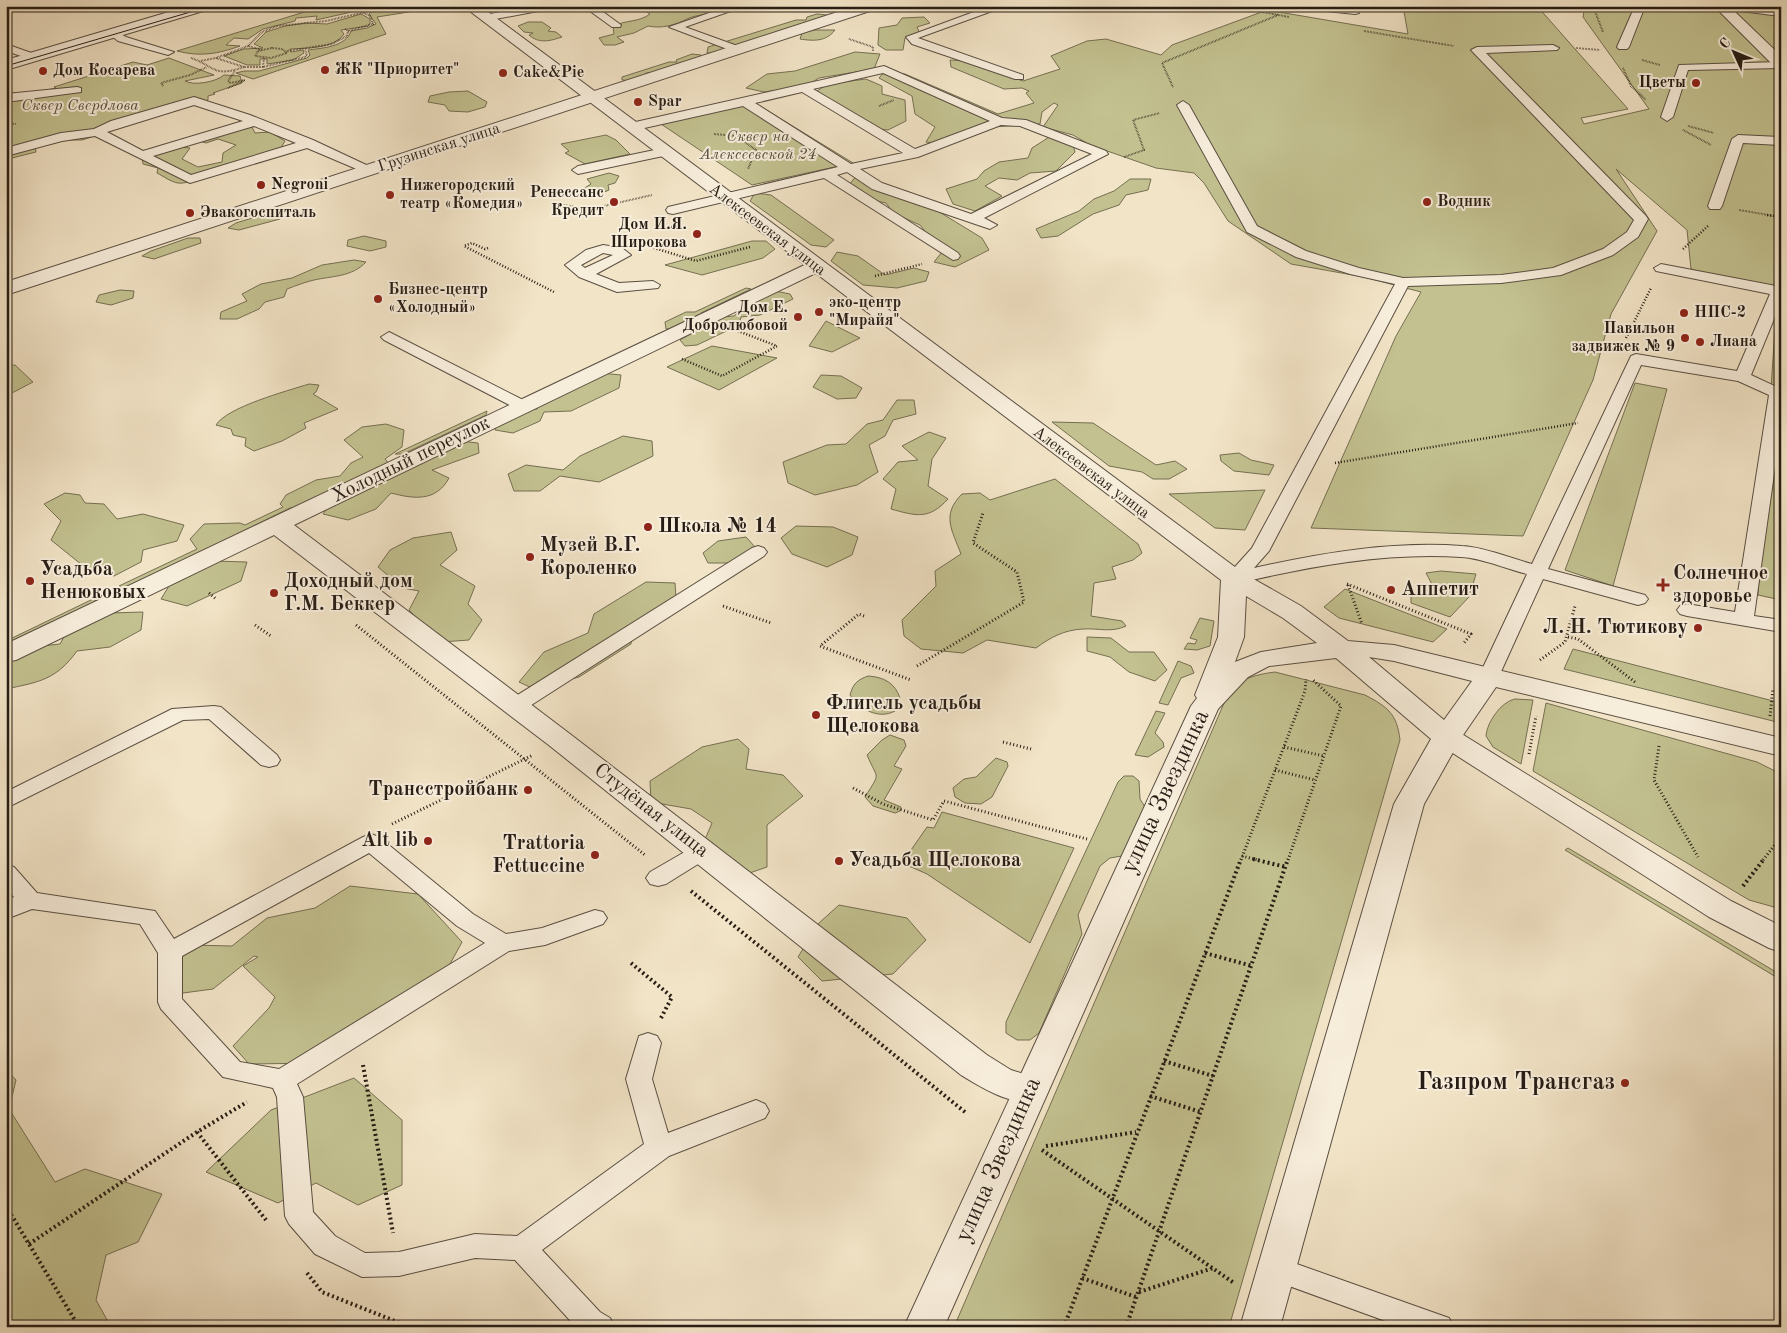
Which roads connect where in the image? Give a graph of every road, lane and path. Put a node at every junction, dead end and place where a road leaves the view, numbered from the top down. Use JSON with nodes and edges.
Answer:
{"nodes":[{"id":1,"x":205,"y":6,"type":"edge"},
{"id":2,"x":391,"y":6,"type":"edge"},
{"id":3,"x":549,"y":6,"type":"edge"},
{"id":4,"x":588,"y":6,"type":"edge"},
{"id":5,"x":740,"y":6,"type":"edge"},
{"id":6,"x":872,"y":6,"type":"edge"},
{"id":7,"x":1000,"y":6,"type":"edge"},
{"id":8,"x":1307,"y":6,"type":"edge"},
{"id":9,"x":1356,"y":6,"type":"edge"},
{"id":10,"x":1640,"y":6,"type":"edge"},
{"id":11,"x":1721,"y":6,"type":"edge"},
{"id":12,"x":1736,"y":6,"type":"edge"},
{"id":13,"x":377,"y":7,"type":"edge"},
{"id":14,"x":182,"y":8,"type":"edge"},
{"id":15,"x":362,"y":12,"type":"junction"},
{"id":16,"x":478,"y":12,"type":"edge"},
{"id":17,"x":1781,"y":12,"type":"edge"},
{"id":18,"x":1278,"y":15,"type":"dead end"},
{"id":19,"x":326,"y":21,"type":"junction"},
{"id":20,"x":332,"y":23,"type":"dead end"},
{"id":21,"x":616,"y":25,"type":"dead end"},
{"id":22,"x":345,"y":29,"type":"dead end"},
{"id":23,"x":348,"y":31,"type":"junction"},
{"id":24,"x":113,"y":33,"type":"junction"},
{"id":25,"x":248,"y":46,"type":"junction"},
{"id":26,"x":6,"y":47,"type":"edge"},
{"id":27,"x":1622,"y":47,"type":"dead end"},
{"id":28,"x":1553,"y":48,"type":"joint"},
{"id":29,"x":305,"y":49,"type":"junction"},
{"id":30,"x":262,"y":50,"type":"junction"},
{"id":31,"x":739,"y":50,"type":"junction"},
{"id":32,"x":287,"y":51,"type":"junction"},
{"id":33,"x":168,"y":52,"type":"joint"},
{"id":34,"x":1608,"y":52,"type":"dead end"},
{"id":35,"x":33,"y":57,"type":"junction"},
{"id":36,"x":216,"y":58,"type":"junction"},
{"id":37,"x":264,"y":58,"type":"junction"},
{"id":38,"x":200,"y":61,"type":"junction"},
{"id":39,"x":6,"y":64,"type":"edge"},
{"id":40,"x":1781,"y":65,"type":"edge"},
{"id":41,"x":244,"y":67,"type":"junction"},
{"id":42,"x":263,"y":67,"type":"junction"},
{"id":43,"x":207,"y":68,"type":"junction"},
{"id":44,"x":1018,"y":77,"type":"dead end"},
{"id":45,"x":178,"y":78,"type":"dead end"},
{"id":46,"x":1170,"y":82,"type":"dead end"},
{"id":47,"x":803,"y":88,"type":"junction"},
{"id":48,"x":926,"y":88,"type":"junction"},
{"id":49,"x":78,"y":90,"type":"dead end"},
{"id":50,"x":6,"y":98,"type":"edge"},
{"id":51,"x":593,"y":98,"type":"junction"},
{"id":52,"x":745,"y":102,"type":"junction"},
{"id":53,"x":1184,"y":107,"type":"joint"},
{"id":54,"x":851,"y":117,"type":"junction"},
{"id":55,"x":1667,"y":117,"type":"junction"},
{"id":56,"x":1000,"y":121,"type":"junction"},
{"id":57,"x":254,"y":122,"type":"junction"},
{"id":58,"x":631,"y":127,"type":"junction"},
{"id":59,"x":97,"y":132,"type":"junction"},
{"id":60,"x":707,"y":133,"type":"dead end"},
{"id":61,"x":1738,"y":140,"type":"junction"},
{"id":62,"x":1781,"y":141,"type":"edge"},
{"id":63,"x":309,"y":143,"type":"junction"},
{"id":64,"x":6,"y":152,"type":"edge"},
{"id":65,"x":664,"y":152,"type":"junction"},
{"id":66,"x":914,"y":154,"type":"junction"},
{"id":67,"x":1102,"y":154,"type":"junction"},
{"id":68,"x":142,"y":155,"type":"junction"},
{"id":69,"x":1732,"y":155,"type":"junction"},
{"id":70,"x":848,"y":168,"type":"junction"},
{"id":71,"x":371,"y":170,"type":"junction"},
{"id":72,"x":578,"y":170,"type":"dead end"},
{"id":73,"x":827,"y":174,"type":"junction"},
{"id":74,"x":745,"y":177,"type":"dead end"},
{"id":75,"x":655,"y":195,"type":"dead end"},
{"id":76,"x":724,"y":198,"type":"junction"},
{"id":77,"x":564,"y":205,"type":"dead end"},
{"id":78,"x":1715,"y":206,"type":"dead end"},
{"id":79,"x":674,"y":210,"type":"dead end"},
{"id":80,"x":1757,"y":213,"type":"dead end"},
{"id":81,"x":1781,"y":217,"type":"edge"},
{"id":82,"x":972,"y":219,"type":"junction"},
{"id":83,"x":990,"y":225,"type":"dead end"},
{"id":84,"x":758,"y":245,"type":"dead end"},
{"id":85,"x":647,"y":246,"type":"dead end"},
{"id":86,"x":488,"y":248,"type":"dead end"},
{"id":87,"x":953,"y":256,"type":"dead end"},
{"id":88,"x":815,"y":266,"type":"junction"},
{"id":89,"x":1661,"y":268,"type":"joint"},
{"id":90,"x":584,"y":274,"type":"dead end"},
{"id":91,"x":1403,"y":282,"type":"junction"},
{"id":92,"x":653,"y":285,"type":"dead end"},
{"id":93,"x":6,"y":288,"type":"edge"},
{"id":94,"x":554,"y":292,"type":"dead end"},
{"id":95,"x":733,"y":329,"type":"dead end"},
{"id":96,"x":389,"y":337,"type":"dead end"},
{"id":97,"x":677,"y":357,"type":"dead end"},
{"id":98,"x":1636,"y":359,"type":"junction"},
{"id":99,"x":1742,"y":378,"type":"junction"},
{"id":100,"x":523,"y":406,"type":"junction"},
{"id":101,"x":1611,"y":417,"type":"junction"},
{"id":102,"x":1303,"y":468,"type":"junction"},
{"id":103,"x":982,"y":513,"type":"dead end"},
{"id":104,"x":276,"y":524,"type":"junction"},
{"id":105,"x":758,"y":552,"type":"dead end"},
{"id":106,"x":1537,"y":570,"type":"junction"},
{"id":107,"x":1234,"y":578,"type":"junction"},
{"id":108,"x":1580,"y":583,"type":"junction"},
{"id":109,"x":209,"y":593,"type":"dead end"},
{"id":110,"x":692,"y":594,"type":"junction"},
{"id":111,"x":216,"y":599,"type":"dead end"},
{"id":112,"x":1638,"y":599,"type":"dead end"},
{"id":113,"x":1687,"y":610,"type":"dead end"},
{"id":114,"x":864,"y":616,"type":"dead end"},
{"id":115,"x":1744,"y":618,"type":"junction"},
{"id":116,"x":771,"y":623,"type":"dead end"},
{"id":117,"x":355,"y":624,"type":"dead end"},
{"id":118,"x":255,"y":625,"type":"dead end"},
{"id":119,"x":1781,"y":626,"type":"edge"},
{"id":120,"x":1364,"y":627,"type":"dead end"},
{"id":121,"x":272,"y":636,"type":"dead end"},
{"id":122,"x":1568,"y":637,"type":"junction"},
{"id":123,"x":1462,"y":645,"type":"dead end"},
{"id":124,"x":1342,"y":649,"type":"junction"},
{"id":125,"x":6,"y":654,"type":"edge"},
{"id":126,"x":1536,"y":662,"type":"dead end"},
{"id":127,"x":917,"y":666,"type":"dead end"},
{"id":128,"x":1488,"y":676,"type":"junction"},
{"id":129,"x":911,"y":680,"type":"dead end"},
{"id":130,"x":1642,"y":687,"type":"dead end"},
{"id":131,"x":1773,"y":688,"type":"dead end"},
{"id":132,"x":515,"y":706,"type":"junction"},
{"id":133,"x":1205,"y":706,"type":"junction"},
{"id":134,"x":1537,"y":711,"type":"dead end"},
{"id":135,"x":1775,"y":736,"type":"edge"},
{"id":136,"x":1447,"y":737,"type":"junction"},
{"id":137,"x":560,"y":740,"type":"junction"},
{"id":138,"x":1003,"y":742,"type":"dead end"},
{"id":139,"x":1659,"y":742,"type":"dead end"},
{"id":140,"x":1284,"y":747,"type":"junction"},
{"id":141,"x":1030,"y":749,"type":"dead end"},
{"id":142,"x":1324,"y":756,"type":"junction"},
{"id":143,"x":1528,"y":758,"type":"dead end"},
{"id":144,"x":524,"y":759,"type":"junction"},
{"id":145,"x":269,"y":760,"type":"dead end"},
{"id":146,"x":1275,"y":770,"type":"junction"},
{"id":147,"x":1315,"y":780,"type":"junction"},
{"id":148,"x":853,"y":788,"type":"dead end"},
{"id":149,"x":6,"y":801,"type":"edge"},
{"id":150,"x":1781,"y":837,"type":"edge"},
{"id":151,"x":1087,"y":839,"type":"dead end"},
{"id":152,"x":371,"y":842,"type":"junction"},
{"id":153,"x":703,"y":850,"type":"junction"},
{"id":154,"x":1242,"y":856,"type":"junction"},
{"id":155,"x":1699,"y":858,"type":"dead end"},
{"id":156,"x":1286,"y":867,"type":"junction"},
{"id":157,"x":6,"y":873,"type":"edge"},
{"id":158,"x":663,"y":876,"type":"junction"},
{"id":159,"x":1739,"y":891,"type":"dead end"},
{"id":160,"x":30,"y":900,"type":"junction"},
{"id":161,"x":6,"y":911,"type":"edge"},
{"id":162,"x":594,"y":918,"type":"dead end"},
{"id":163,"x":1781,"y":940,"type":"edge"},
{"id":164,"x":503,"y":942,"type":"junction"},
{"id":165,"x":170,"y":952,"type":"junction"},
{"id":166,"x":1205,"y":953,"type":"junction"},
{"id":167,"x":631,"y":963,"type":"dead end"},
{"id":168,"x":1252,"y":966,"type":"junction"},
{"id":169,"x":357,"y":1035,"type":"junction"},
{"id":170,"x":648,"y":1043,"type":"joint"},
{"id":171,"x":1164,"y":1061,"type":"junction"},
{"id":172,"x":1213,"y":1076,"type":"junction"},
{"id":173,"x":282,"y":1080,"type":"junction"},
{"id":174,"x":1030,"y":1090,"type":"junction"},
{"id":175,"x":1150,"y":1096,"type":"junction"},
{"id":176,"x":756,"y":1111,"type":"dead end"},
{"id":177,"x":965,"y":1112,"type":"dead end"},
{"id":178,"x":1201,"y":1112,"type":"junction"},
{"id":179,"x":1137,"y":1132,"type":"junction"},
{"id":180,"x":659,"y":1148,"type":"junction"},
{"id":181,"x":1112,"y":1198,"type":"junction"},
{"id":182,"x":6,"y":1206,"type":"edge"},
{"id":183,"x":1160,"y":1231,"type":"junction"},
{"id":184,"x":30,"y":1244,"type":"junction"},
{"id":185,"x":522,"y":1248,"type":"junction"},
{"id":186,"x":399,"y":1264,"type":"junction"},
{"id":187,"x":1212,"y":1268,"type":"junction"},
{"id":188,"x":1277,"y":1269,"type":"junction"},
{"id":189,"x":1082,"y":1278,"type":"junction"},
{"id":190,"x":1240,"y":1287,"type":"dead end"},
{"id":191,"x":1137,"y":1295,"type":"junction"},
{"id":192,"x":79,"y":1327,"type":"edge"},
{"id":193,"x":600,"y":1327,"type":"edge"},
{"id":194,"x":924,"y":1327,"type":"edge"},
{"id":195,"x":1064,"y":1327,"type":"edge"},
{"id":196,"x":1126,"y":1327,"type":"edge"},
{"id":197,"x":1260,"y":1327,"type":"edge"},
{"id":198,"x":1439,"y":1327,"type":"edge"}],
"edges":[{"from":1,"to":14,"type":"street"},
{"from":2,"to":13,"type":"path"},
{"from":3,"to":16,"type":"lane"},
{"from":4,"to":21,"type":"lane"},
{"from":5,"to":31,"type":"lane"},
{"from":6,"to":31,"type":"street","name":"Грузинская улица"},
{"from":7,"to":44,"type":"lane"},
{"from":8,"to":9,"type":"lane"},
{"from":10,"to":27,"type":"lane"},
{"from":11,"to":40,"type":"street"},
{"from":12,"to":17,"type":"street"},
{"from":13,"to":15,"type":"path"},
{"from":14,"to":24,"type":"street"},
{"from":15,"to":19,"type":"path"},
{"from":15,"to":23,"type":"path"},
{"from":16,"to":51,"type":"street","name":"Алексеевская улица"},
{"from":18,"to":46,"type":"path"},
{"from":19,"to":20,"type":"path"},
{"from":19,"to":25,"type":"path"},
{"from":22,"to":23,"type":"path"},
{"from":23,"to":29,"type":"path"},
{"from":24,"to":33,"type":"lane"},
{"from":24,"to":35,"type":"street"},
{"from":25,"to":30,"type":"path"},
{"from":25,"to":36,"type":"path"},
{"from":26,"to":35,"type":"lane"},
{"from":28,"to":34,"type":"path"},
{"from":28,"to":91,"type":"lane"},
{"from":29,"to":32,"type":"path"},
{"from":29,"to":42,"type":"path"},
{"from":30,"to":32,"type":"path"},
{"from":30,"to":37,"type":"path"},
{"from":31,"to":51,"type":"street","name":"Грузинская улица"},
{"from":32,"to":37,"type":"path"},
{"from":33,"to":38,"type":"path"},
{"from":35,"to":39,"type":"street"},
{"from":36,"to":38,"type":"path"},
{"from":36,"to":41,"type":"path"},
{"from":37,"to":42,"type":"path"},
{"from":38,"to":43,"type":"path"},
{"from":40,"to":55,"type":"lane"},
{"from":41,"to":42,"type":"path"},
{"from":41,"to":43,"type":"path"},
{"from":43,"to":45,"type":"path"},
{"from":47,"to":48,"type":"lane"},
{"from":47,"to":52,"type":"lane"},
{"from":47,"to":54,"type":"lane"},
{"from":48,"to":54,"type":"path"},
{"from":48,"to":56,"type":"lane"},
{"from":49,"to":50,"type":"lane"},
{"from":51,"to":58,"type":"street","name":"Алексеевская улица"},
{"from":51,"to":71,"type":"street","name":"Грузинская улица"},
{"from":52,"to":58,"type":"lane"},
{"from":52,"to":70,"type":"lane"},
{"from":53,"to":67,"type":"path"},
{"from":53,"to":91,"type":"lane"},
{"from":54,"to":66,"type":"lane"},
{"from":55,"to":61,"type":"path"},
{"from":55,"to":69,"type":"path"},
{"from":56,"to":66,"type":"lane"},
{"from":56,"to":67,"type":"lane"},
{"from":57,"to":59,"type":"lane"},
{"from":57,"to":63,"type":"lane"},
{"from":57,"to":68,"type":"lane"},
{"from":58,"to":65,"type":"street","name":"Алексеевская улица"},
{"from":59,"to":64,"type":"lane"},
{"from":59,"to":68,"type":"lane"},
{"from":60,"to":74,"type":"path"},
{"from":61,"to":62,"type":"lane"},
{"from":61,"to":69,"type":"lane"},
{"from":63,"to":68,"type":"lane"},
{"from":63,"to":71,"type":"lane"},
{"from":65,"to":72,"type":"lane"},
{"from":65,"to":76,"type":"street","name":"Алексеевская улица"},
{"from":66,"to":70,"type":"lane"},
{"from":67,"to":82,"type":"lane"},
{"from":69,"to":78,"type":"lane"},
{"from":70,"to":73,"type":"lane"},
{"from":70,"to":82,"type":"lane"},
{"from":71,"to":93,"type":"street","name":"Грузинская улица"},
{"from":73,"to":76,"type":"lane"},
{"from":73,"to":87,"type":"lane"},
{"from":75,"to":77,"type":"path"},
{"from":76,"to":79,"type":"lane"},
{"from":76,"to":88,"type":"street","name":"Алексеевская улица"},
{"from":80,"to":81,"type":"path"},
{"from":82,"to":83,"type":"lane"},
{"from":84,"to":85,"type":"path"},
{"from":86,"to":94,"type":"path"},
{"from":88,"to":100,"type":"street","name":"Холодный переулок"},
{"from":88,"to":107,"type":"street","name":"Алексеевская улица"},
{"from":89,"to":98,"type":"path"},
{"from":89,"to":99,"type":"lane"},
{"from":90,"to":92,"type":"lane"},
{"from":91,"to":102,"type":"lane"},
{"from":95,"to":97,"type":"path"},
{"from":96,"to":100,"type":"lane"},
{"from":98,"to":99,"type":"lane"},
{"from":98,"to":101,"type":"lane"},
{"from":99,"to":115,"type":"lane"},
{"from":100,"to":104,"type":"street","name":"Холодный переулок"},
{"from":101,"to":102,"type":"path"},
{"from":101,"to":106,"type":"lane"},
{"from":102,"to":107,"type":"lane"},
{"from":103,"to":127,"type":"path"},
{"from":104,"to":125,"type":"street","name":"Холодный переулок"},
{"from":104,"to":132,"type":"street","name":"Студёная улица"},
{"from":105,"to":110,"type":"lane"},
{"from":106,"to":107,"type":"lane"},
{"from":106,"to":108,"type":"lane"},
{"from":106,"to":128,"type":"lane"},
{"from":107,"to":124,"type":"street","name":"Алексеевская улица"},
{"from":107,"to":133,"type":"street"},
{"from":108,"to":112,"type":"lane"},
{"from":108,"to":122,"type":"path"},
{"from":109,"to":111,"type":"path"},
{"from":110,"to":116,"type":"path"},
{"from":110,"to":132,"type":"lane"},
{"from":113,"to":115,"type":"lane"},
{"from":114,"to":129,"type":"path"},
{"from":115,"to":119,"type":"lane"},
{"from":117,"to":144,"type":"path"},
{"from":118,"to":121,"type":"path"},
{"from":120,"to":123,"type":"path"},
{"from":122,"to":126,"type":"path"},
{"from":122,"to":130,"type":"path"},
{"from":124,"to":128,"type":"street","name":"улица Звездинка"},
{"from":124,"to":133,"type":"street","name":"улица Звездинка"},
{"from":124,"to":136,"type":"street"},
{"from":128,"to":135,"type":"street","name":"улица Звездинка"},
{"from":128,"to":136,"type":"street"},
{"from":131,"to":135,"type":"path"},
{"from":132,"to":137,"type":"street","name":"Студёная улица"},
{"from":133,"to":174,"type":"street","name":"улица Звездинка"},
{"from":134,"to":143,"type":"path"},
{"from":136,"to":163,"type":"street"},
{"from":136,"to":188,"type":"street"},
{"from":137,"to":144,"type":"path"},
{"from":137,"to":153,"type":"street","name":"Студёная улица"},
{"from":138,"to":141,"type":"path"},
{"from":139,"to":155,"type":"path"},
{"from":140,"to":142,"type":"path"},
{"from":140,"to":142,"type":"path"},
{"from":140,"to":146,"type":"path"},
{"from":142,"to":147,"type":"path"},
{"from":144,"to":152,"type":"path"},
{"from":144,"to":158,"type":"path"},
{"from":145,"to":149,"type":"lane"},
{"from":146,"to":147,"type":"path"},
{"from":146,"to":154,"type":"path"},
{"from":147,"to":156,"type":"path"},
{"from":148,"to":151,"type":"path"},
{"from":150,"to":159,"type":"path"},
{"from":152,"to":164,"type":"lane"},
{"from":152,"to":165,"type":"lane"},
{"from":153,"to":158,"type":"lane"},
{"from":153,"to":174,"type":"street","name":"Студёная улица"},
{"from":154,"to":156,"type":"path"},
{"from":154,"to":166,"type":"path"},
{"from":156,"to":168,"type":"path"},
{"from":157,"to":160,"type":"lane"},
{"from":158,"to":177,"type":"path"},
{"from":160,"to":161,"type":"lane"},
{"from":160,"to":165,"type":"lane"},
{"from":162,"to":164,"type":"lane"},
{"from":164,"to":169,"type":"lane"},
{"from":165,"to":173,"type":"lane"},
{"from":166,"to":168,"type":"path"},
{"from":166,"to":171,"type":"path"},
{"from":167,"to":170,"type":"path"},
{"from":168,"to":172,"type":"path"},
{"from":169,"to":173,"type":"lane"},
{"from":169,"to":186,"type":"path"},
{"from":170,"to":180,"type":"lane"},
{"from":171,"to":172,"type":"path"},
{"from":171,"to":175,"type":"path"},
{"from":172,"to":178,"type":"path"},
{"from":173,"to":184,"type":"path"},
{"from":173,"to":186,"type":"lane"},
{"from":174,"to":194,"type":"street","name":"улица Звездинка"},
{"from":175,"to":178,"type":"path"},
{"from":175,"to":179,"type":"path"},
{"from":176,"to":180,"type":"lane"},
{"from":178,"to":183,"type":"path"},
{"from":179,"to":181,"type":"path"},
{"from":179,"to":181,"type":"path"},
{"from":180,"to":185,"type":"lane"},
{"from":181,"to":183,"type":"path"},
{"from":181,"to":189,"type":"path"},
{"from":182,"to":184,"type":"path"},
{"from":183,"to":187,"type":"path"},
{"from":183,"to":191,"type":"path"},
{"from":184,"to":192,"type":"path"},
{"from":185,"to":186,"type":"lane"},
{"from":185,"to":193,"type":"lane"},
{"from":187,"to":190,"type":"path"},
{"from":187,"to":191,"type":"path"},
{"from":188,"to":197,"type":"street"},
{"from":188,"to":198,"type":"lane"},
{"from":189,"to":191,"type":"path"},
{"from":189,"to":195,"type":"path"},
{"from":191,"to":196,"type":"path"}]}
